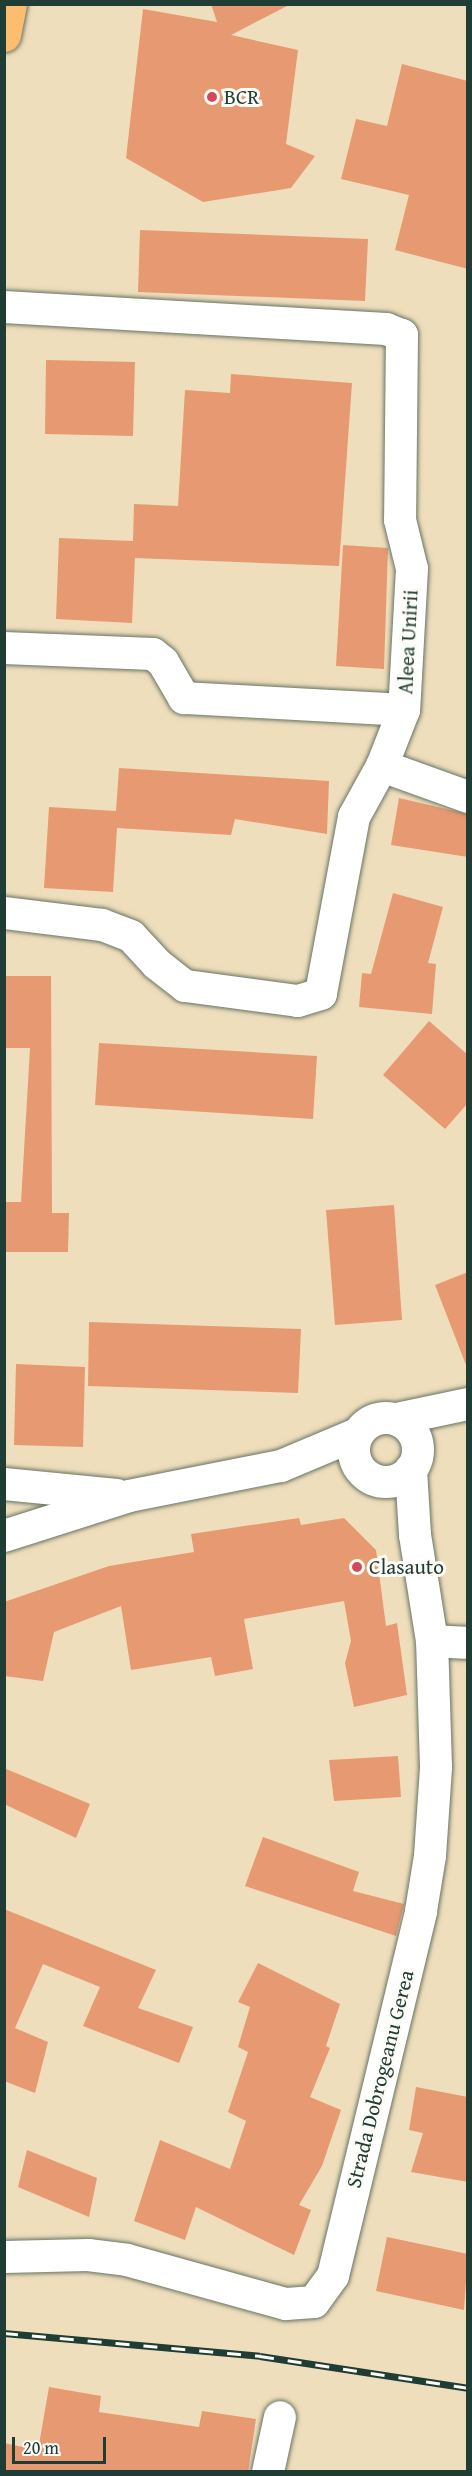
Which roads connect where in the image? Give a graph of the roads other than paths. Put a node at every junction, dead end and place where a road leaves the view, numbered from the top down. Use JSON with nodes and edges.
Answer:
{"nodes":[{"id":1,"x":10,"y":4,"type":"edge"},
{"id":2,"x":4,"y":35,"type":"edge"},
{"id":3,"x":4,"y":307,"type":"edge"},
{"id":4,"x":4,"y":648,"type":"edge"},
{"id":5,"x":404,"y":710,"type":"junction"},
{"id":6,"x":382,"y":765,"type":"junction"},
{"id":7,"x":468,"y":797,"type":"edge"},
{"id":8,"x":4,"y":913,"type":"edge"},
{"id":9,"x":468,"y":1404,"type":"edge"},
{"id":10,"x":468,"y":1410,"type":"edge"},
{"id":11,"x":397,"y":1419,"type":"junction"},
{"id":12,"x":357,"y":1434,"type":"junction"},
{"id":13,"x":281,"y":1466,"type":"junction"},
{"id":14,"x":395,"y":1468,"type":"junction"},
{"id":15,"x":10,"y":1482,"type":"edge"},
{"id":16,"x":129,"y":1496,"type":"junction"},
{"id":17,"x":11,"y":1530,"type":"edge"},
{"id":18,"x":432,"y":1641,"type":"junction"},
{"id":19,"x":468,"y":1642,"type":"edge"},
{"id":20,"x":4,"y":2257,"type":"edge"},
{"id":21,"x":280,"y":2417,"type":"dead end"},
{"id":22,"x":268,"y":2472,"type":"edge"}],
"edges":[{"from":1,"to":2,"type":"main road"},
{"from":3,"to":5,"type":"street","name":"Aleea Unirii"},
{"from":4,"to":5,"type":"street"},
{"from":5,"to":6,"type":"street","name":"Aleea Unirii"},
{"from":6,"to":7,"type":"street"},
{"from":6,"to":8,"type":"street","name":"Aleea Unirii"},
{"from":9,"to":11,"type":"street"},
{"from":10,"to":14,"type":"street"},
{"from":11,"to":12,"type":"street"},
{"from":11,"to":14,"type":"street"},
{"from":12,"to":13,"type":"street"},
{"from":12,"to":14,"type":"street","name":"Strada Dobrogeanu Gerea"},
{"from":13,"to":14,"type":"street"},
{"from":13,"to":16,"type":"street"},
{"from":14,"to":18,"type":"street","name":"Strada Dobrogeanu Gerea"},
{"from":15,"to":16,"type":"street"},
{"from":16,"to":17,"type":"street"},
{"from":18,"to":19,"type":"street"},
{"from":18,"to":20,"type":"street","name":"Strada Dobrogeanu Gerea"},
{"from":21,"to":22,"type":"street"}]}
